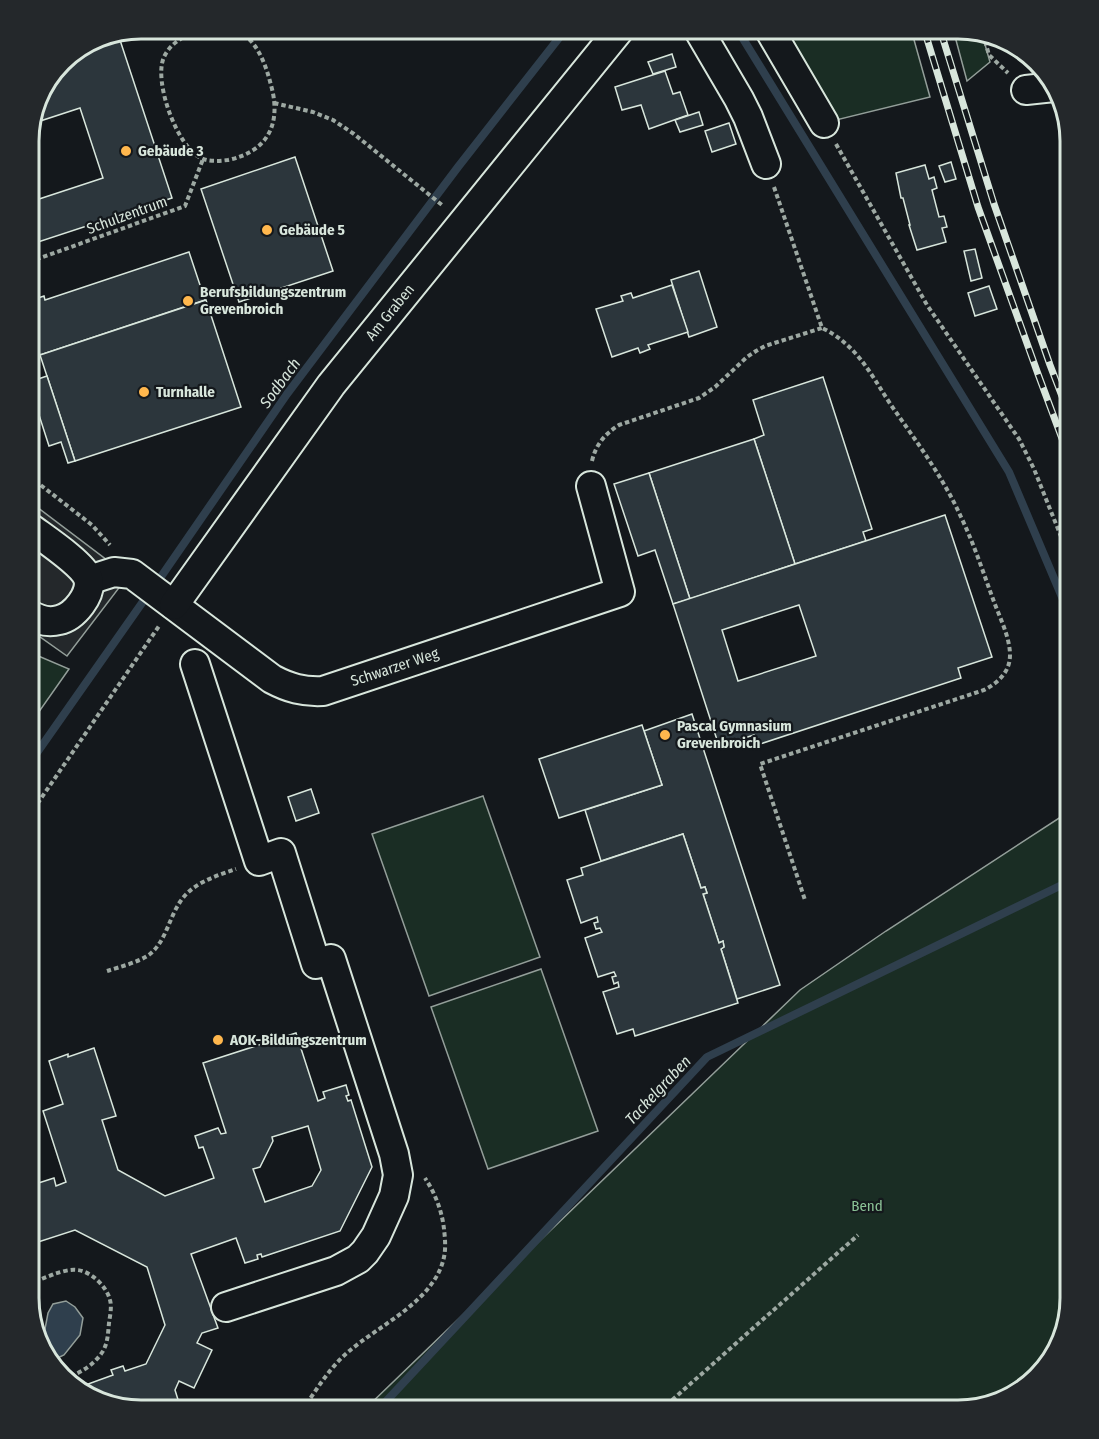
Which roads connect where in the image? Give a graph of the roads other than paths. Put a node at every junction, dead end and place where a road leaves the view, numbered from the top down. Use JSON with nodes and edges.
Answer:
{"nodes":[{"id":1,"x":612,"y":39,"type":"edge"},
{"id":2,"x":704,"y":39,"type":"edge"},
{"id":3,"x":775,"y":39,"type":"edge"},
{"id":4,"x":1045,"y":88,"type":"edge"},
{"id":5,"x":1026,"y":90,"type":"road end"},
{"id":6,"x":824,"y":123,"type":"road end"},
{"id":7,"x":766,"y":164,"type":"road end"},
{"id":8,"x":591,"y":486,"type":"road end"},
{"id":9,"x":39,"y":535,"type":"edge"},
{"id":10,"x":89,"y":580,"type":"junction"},
{"id":11,"x":174,"y":605,"type":"junction"},
{"id":12,"x":39,"y":619,"type":"edge"},
{"id":13,"x":195,"y":664,"type":"dead end"},
{"id":14,"x":226,"y":1307,"type":"dead end"}],
"edges":[{"from":1,"to":11,"type":"street","name":"Am Graben"},
{"from":2,"to":7,"type":"street"},
{"from":3,"to":6,"type":"street"},
{"from":4,"to":5,"type":"street"},
{"from":8,"to":11,"type":"street","name":"Schwarzer Weg"},
{"from":9,"to":10,"type":"street"},
{"from":10,"to":11,"type":"street","name":"Schwarzer Weg"},
{"from":10,"to":12,"type":"street"},
{"from":13,"to":14,"type":"street"}]}
